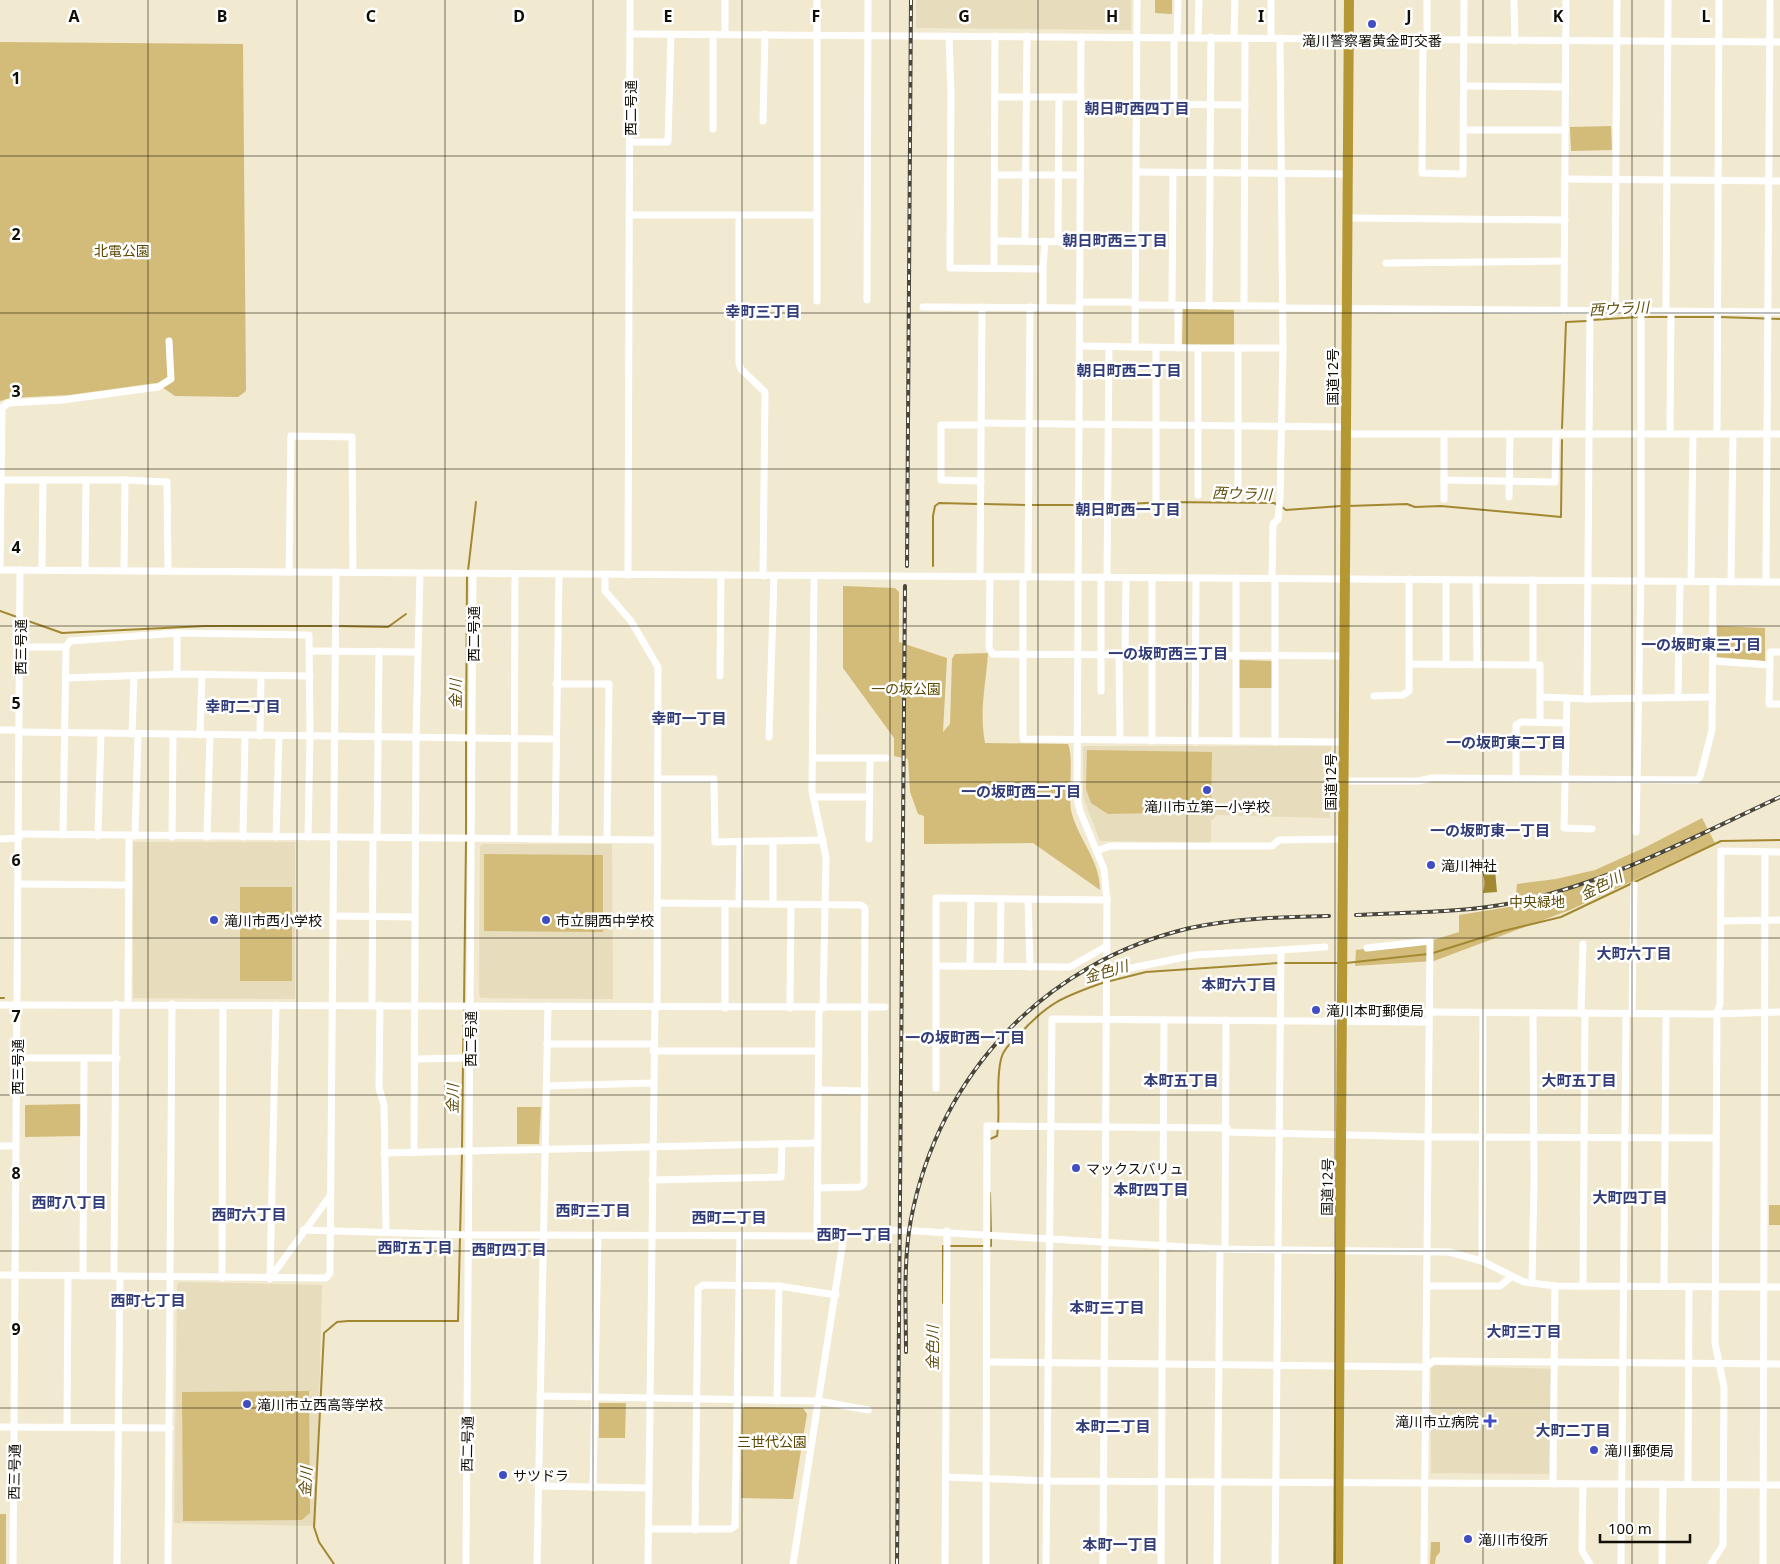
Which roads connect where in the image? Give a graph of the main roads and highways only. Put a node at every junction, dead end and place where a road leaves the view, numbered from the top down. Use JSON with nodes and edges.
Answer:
{"nodes":[{"id":1,"x":1349,"y":0,"type":"edge"},
{"id":2,"x":1338,"y":1564,"type":"edge"}],
"edges":[{"from":1,"to":2,"type":"highway","name":"国道12号"}]}
